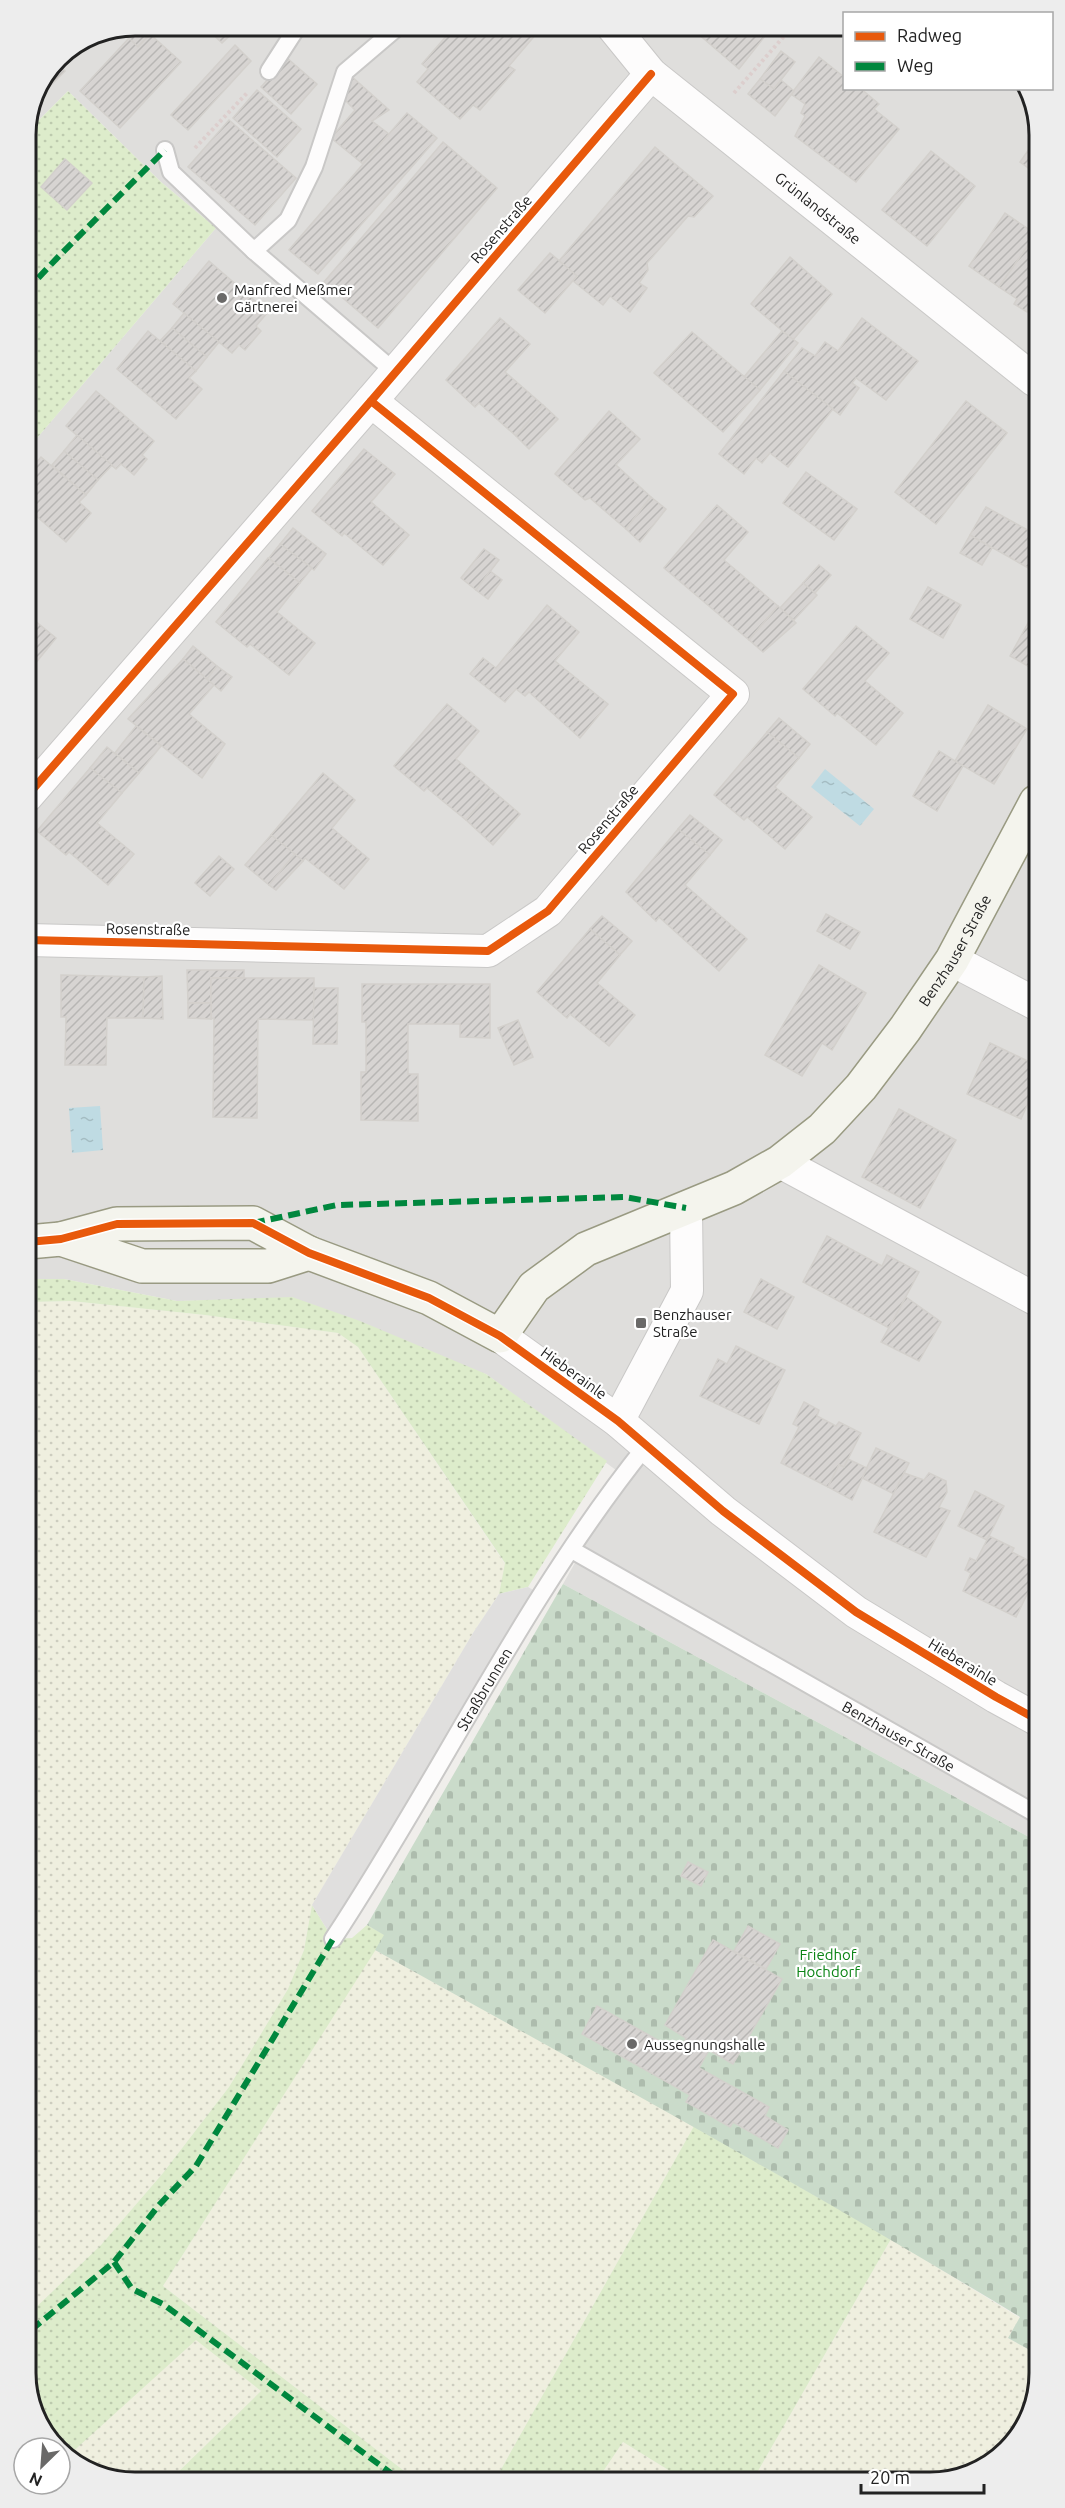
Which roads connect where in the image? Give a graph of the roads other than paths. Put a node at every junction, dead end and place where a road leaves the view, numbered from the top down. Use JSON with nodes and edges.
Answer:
{"nodes":[{"id":1,"x":292,"y":36,"type":"edge"},
{"id":2,"x":387,"y":36,"type":"edge"},
{"id":3,"x":620,"y":36,"type":"edge"},
{"id":4,"x":269,"y":71,"type":"road end"},
{"id":5,"x":651,"y":74,"type":"junction"},
{"id":6,"x":165,"y":150,"type":"dead end"},
{"id":7,"x":254,"y":251,"type":"junction"},
{"id":8,"x":395,"y":372,"type":"junction"},
{"id":9,"x":1029,"y":375,"type":"edge"},
{"id":10,"x":371,"y":401,"type":"junction"},
{"id":11,"x":36,"y":786,"type":"edge"},
{"id":12,"x":1029,"y":815,"type":"edge"},
{"id":13,"x":36,"y":940,"type":"edge"},
{"id":14,"x":952,"y":960,"type":"junction"},
{"id":15,"x":1029,"y":1000,"type":"edge"},
{"id":16,"x":780,"y":1162,"type":"junction"},
{"id":17,"x":686,"y":1208,"type":"junction"},
{"id":18,"x":36,"y":1241,"type":"edge"},
{"id":19,"x":1029,"y":1296,"type":"edge"},
{"id":20,"x":500,"y":1336,"type":"junction"},
{"id":21,"x":618,"y":1421,"type":"junction"},
{"id":22,"x":646,"y":1446,"type":"junction"},
{"id":23,"x":572,"y":1550,"type":"junction"},
{"id":24,"x":1029,"y":1715,"type":"edge"},
{"id":25,"x":1029,"y":1810,"type":"edge"},
{"id":26,"x":333,"y":1939,"type":"dead end"}],
"edges":[{"from":1,"to":4,"type":"lane"},
{"from":2,"to":7,"type":"lane"},
{"from":3,"to":5,"type":"street","name":"Grünlandstraße"},
{"from":5,"to":8,"type":"street","name":"Rosenstraße"},
{"from":5,"to":9,"type":"street","name":"Grünlandstraße"},
{"from":6,"to":7,"type":"lane"},
{"from":7,"to":8,"type":"lane"},
{"from":8,"to":10,"type":"street","name":"Rosenstraße"},
{"from":10,"to":11,"type":"street","name":"Rosenstraße"},
{"from":10,"to":13,"type":"street","name":"Rosenstraße"},
{"from":12,"to":14,"type":"street","name":"Benzhauser Straße"},
{"from":14,"to":15,"type":"street"},
{"from":14,"to":16,"type":"street","name":"Benzhauser Straße"},
{"from":16,"to":17,"type":"street","name":"Benzhauser Straße"},
{"from":16,"to":19,"type":"street"},
{"from":17,"to":20,"type":"street","name":"Benzhauser Straße"},
{"from":17,"to":21,"type":"street"},
{"from":18,"to":20,"type":"street","name":"Hieberainle"},
{"from":20,"to":21,"type":"street","name":"Hieberainle"},
{"from":21,"to":22,"type":"street","name":"Hieberainle"},
{"from":22,"to":23,"type":"lane","name":"Straßbrunnen"},
{"from":22,"to":24,"type":"street","name":"Hieberainle"},
{"from":23,"to":25,"type":"lane","name":"Benzhauser Straße"},
{"from":23,"to":26,"type":"lane","name":"Straßbrunnen"}]}
